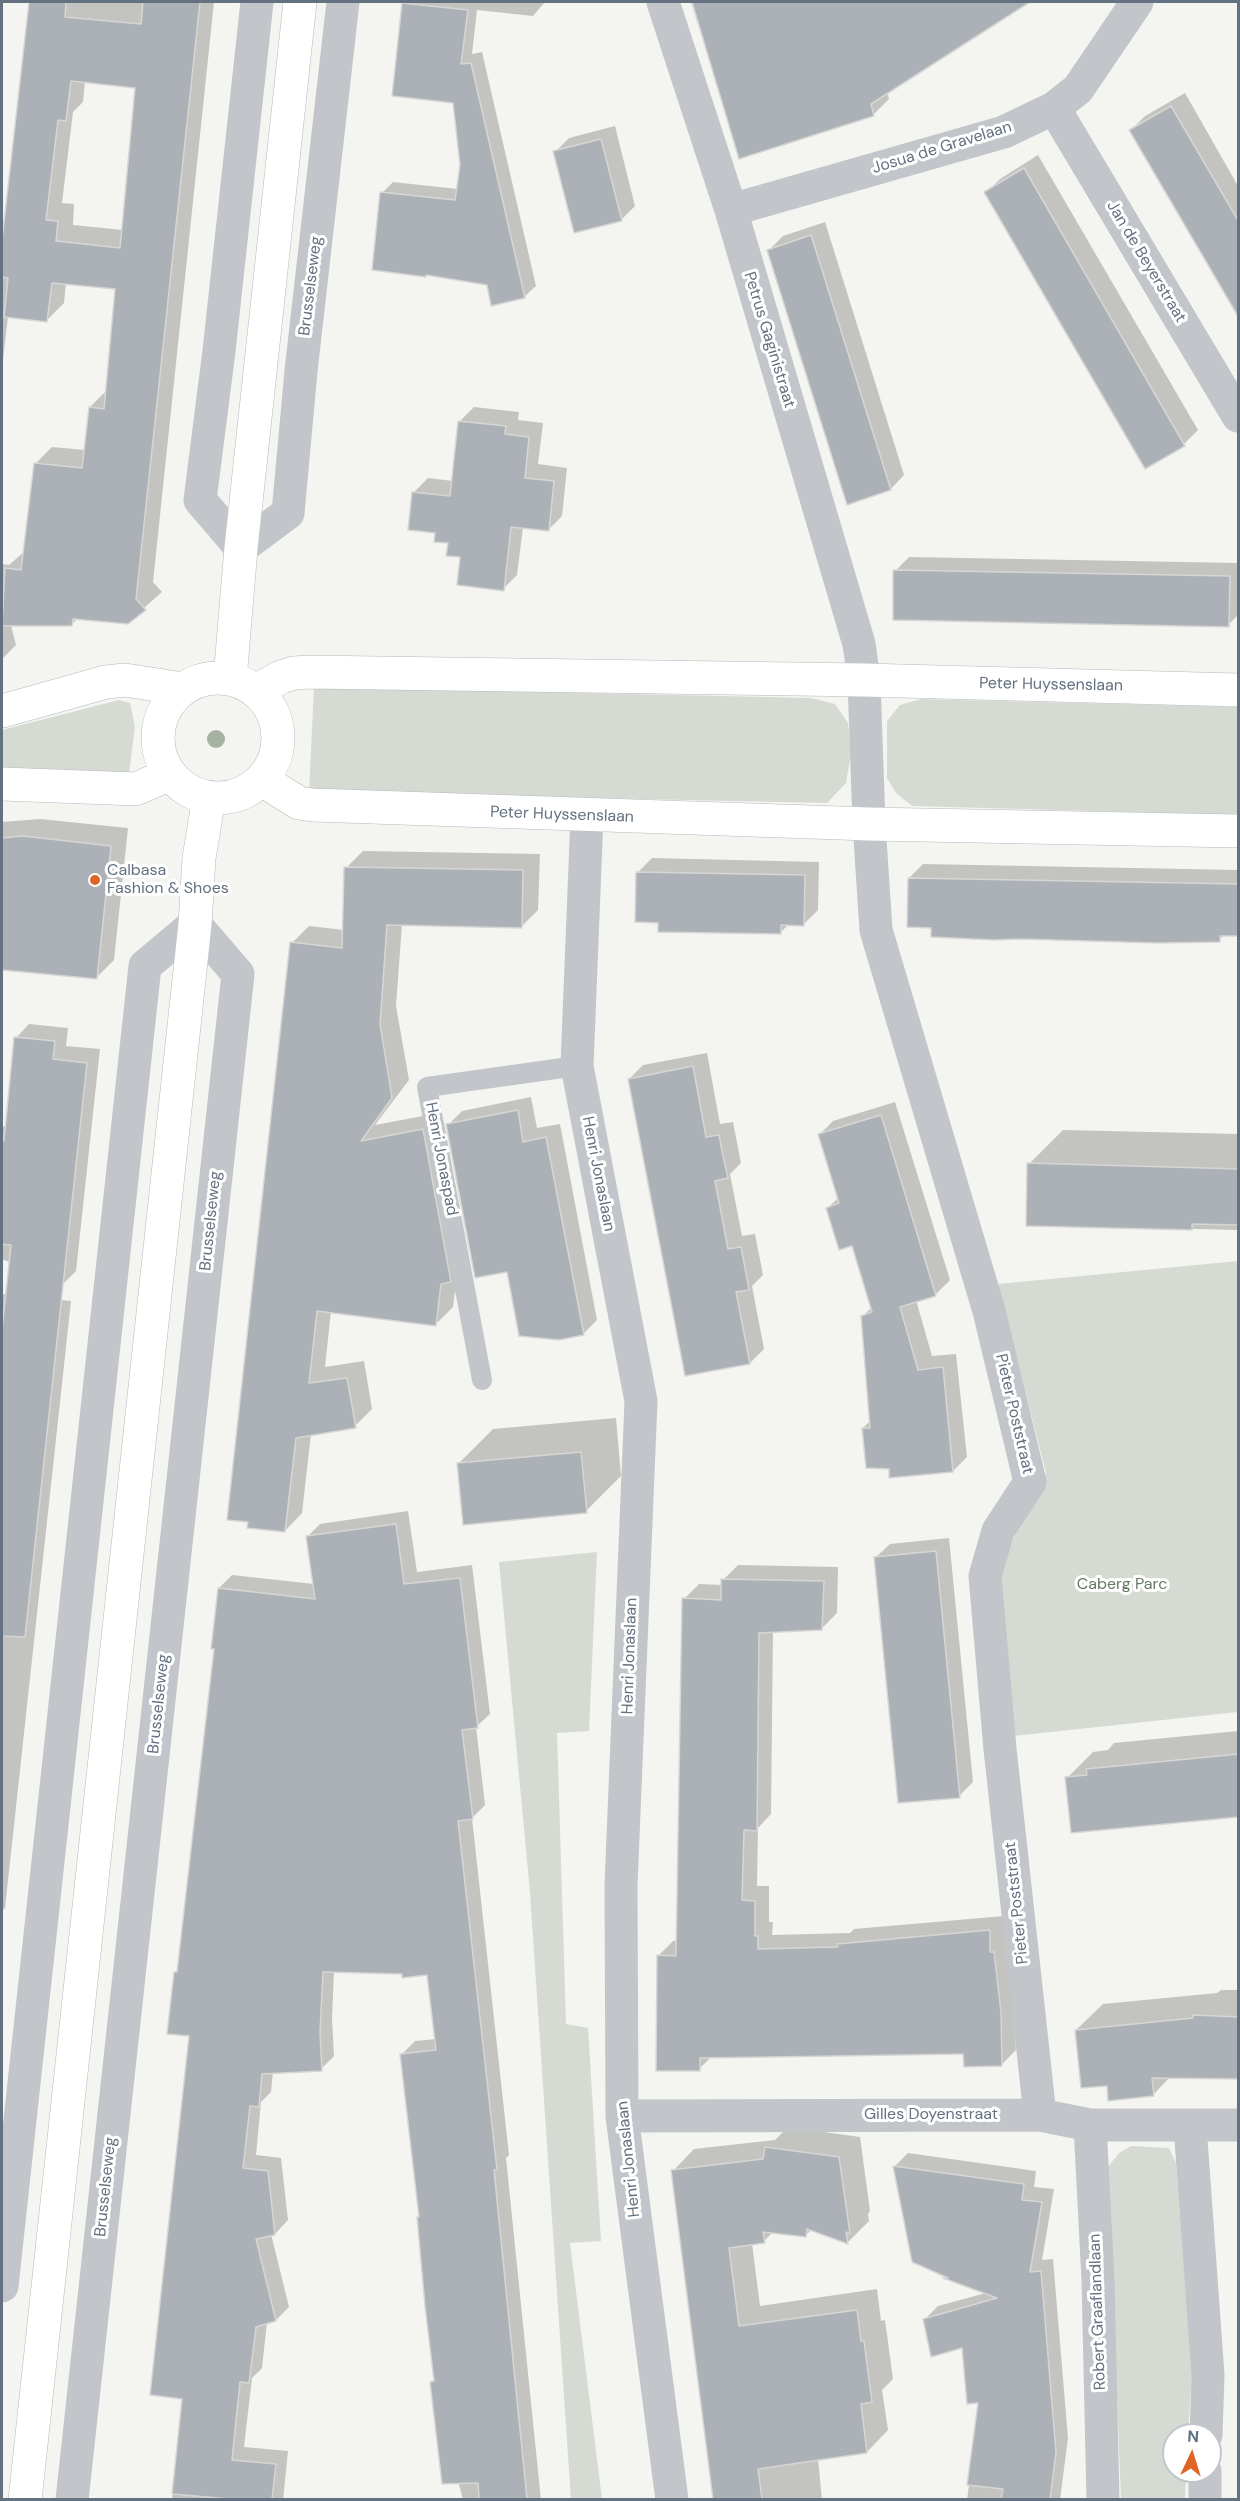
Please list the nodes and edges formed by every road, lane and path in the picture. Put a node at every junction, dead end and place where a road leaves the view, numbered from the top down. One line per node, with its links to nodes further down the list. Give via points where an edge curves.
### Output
1 (257, 2): 9 (street, via 200,500)
2 (300, 2): 9 (street)
3 (343, 2): 9 (street, Brusselseweg, via 288,513)
4 (663, 2): 7 (street, Petrus Gaginistraat)
5 (1137, 2): 6 (street, Josua de Gravelaan, via 1078,89)
6 (1054, 108): 7 (street, Josua de Gravelaan, via 1004,132); 8 (street, Jan de Beyerstraat)
7 (730, 210): 10 (street, Petrus Gaginistraat, via 859,644)
8 (1239, 416)
9 (241, 548): 11 (street)
10 (864, 680): 11 (street, Peter Huyssenslaan, via 309,672); 13 (street, Peter Huyssenslaan); 20 (street)
11 (243, 685): 12 (street, via 205,679); 16 (street, via 268,703 279,734 278,751)
12 (183, 689): 14 (street, via 115,681); 15 (street, via 161,719 158,738 161,757)
13 (1239, 690)
14 (2, 711)
15 (170, 774): 17 (street, via 136,789); 18 (street, via 196,794)
16 (262, 780): 18 (street, via 238,796); 19 (street, Peter Huyssenslaan, via 299,803 313,805)
17 (2, 784)
18 (209, 798): 22 (street)
19 (587, 816): 20 (street, Peter Huyssenslaan); 23 (street, Henri Jonaslaan)
20 (869, 824): 21 (street, Peter Huyssenslaan); 25 (street, Pieter Poststraat, via 876,930 989,1311 1030,1482 998,1531 986,1576 1000,1749)
21 (1239, 831)
22 (195, 924): 30 (street, via 145,966); 33 (street); 34 (street, Brusselseweg, via 238,974)
23 (577, 1066): 24 (lane, Henri Jonaspad, via 428,1087); 26 (street, Henri Jonaslaan, via 641,1401 621,1885)
24 (482, 1380)
25 (1040, 2115): 26 (street, Gilles Doyenstraat); 27 (street, Gilles Doyenstraat)
26 (622, 2116): 35 (street, Henri Jonaslaan)
27 (1090, 2125): 29 (street, Gilles Doyenstraat); 36 (street, Robert Graaflandlaan)
28 (1239, 2125): 29 (street, Gilles Doyenstraat)
29 (1190, 2126): 31 (street, via 1208,2374)
30 (2, 2286)
31 (1206, 2423)
32 (1205, 2483): 37 (street)
33 (25, 2499)
34 (72, 2499)
35 (672, 2499)
36 (1103, 2499)
37 (1205, 2499)

